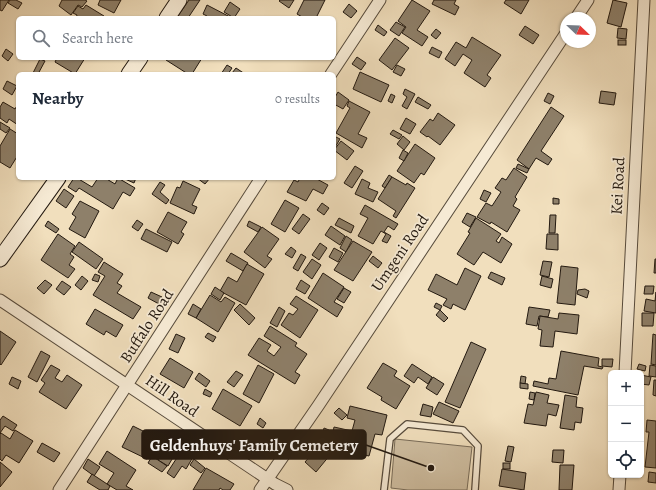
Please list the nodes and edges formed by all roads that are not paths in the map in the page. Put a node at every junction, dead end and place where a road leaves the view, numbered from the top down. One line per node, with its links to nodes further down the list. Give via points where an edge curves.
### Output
1 (179, 0): 6 (street)
2 (380, 0): 10 (street)
3 (588, 0): 5 (street)
4 (644, 0): 15 (street, Kei Road)
5 (580, 12)
6 (168, 16)
7 (560, 42): 18 (street, Umgeni Road)
8 (139, 60): 9 (street)
9 (130, 72)
10 (332, 72)
11 (57, 180): 13 (street)
12 (260, 180): 16 (street, Buffalo Road)
13 (0, 259)
14 (0, 300): 16 (street, Hill Road)
15 (625, 370)
16 (128, 384): 18 (street, Hill Road); 19 (street, Buffalo Road)
17 (620, 478): 24 (street)
18 (267, 479): 20 (street, Umgeni Road); 21 (street, Hill Road)
19 (59, 490)
20 (260, 490)
21 (287, 490)
22 (384, 490): 23 (lane, via 390,439 408,424 463,430 478,446)
23 (475, 490)
24 (619, 490)

